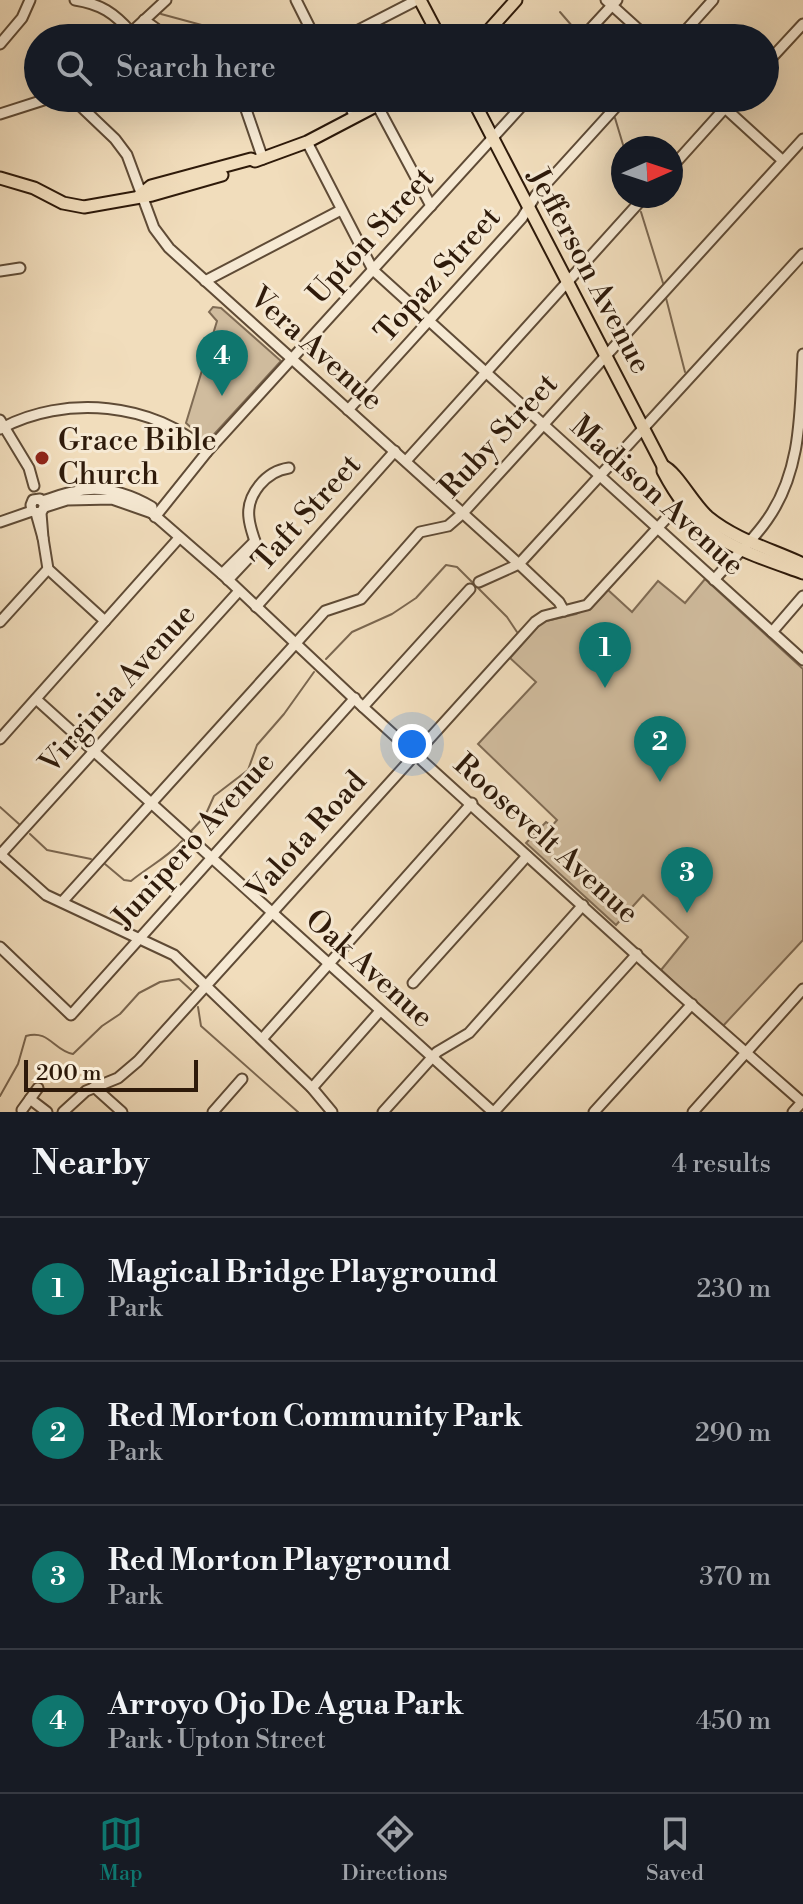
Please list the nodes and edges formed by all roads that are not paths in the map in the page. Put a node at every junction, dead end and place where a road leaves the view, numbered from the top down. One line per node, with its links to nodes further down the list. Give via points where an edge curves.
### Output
1 (30, 0): 21 (street)
2 (75, 0): 10 (street, via 111,11)
3 (166, 0): 9 (street)
4 (296, 0): 13 (street)
5 (418, 0): 14 (street); 15 (main road)
6 (516, 0): 16 (main road)
7 (713, 0): 19 (street)
8 (612, 2): 17 (street); 18 (street)
9 (144, 20): 11 (street); 12 (street)
10 (120, 24)
11 (140, 24)
12 (150, 24)
13 (308, 24)
14 (371, 24)
15 (432, 24)
16 (495, 24)
17 (594, 24)
18 (634, 24)
19 (692, 24)
20 (803, 24): 22 (street)
21 (0, 44)
22 (779, 50)
23 (24, 106): 34 (street)
24 (87, 112): 44 (street, Vera Avenue, via 127,155)
25 (246, 112): 41 (street)
26 (353, 112): 35 (street)
27 (364, 112): 35 (main road)
28 (381, 112): 45 (street)
29 (479, 112): 36 (main road, Jefferson Avenue)
30 (516, 112): 36 (street, Upton Street)
31 (611, 112): 46 (street, Topaz Street)
32 (721, 112): 40 (street)
33 (729, 112): 42 (street)
34 (0, 114)
35 (355, 117): 38 (main road)
36 (493, 138): 45 (street, Upton Street); 46 (main road, Jefferson Avenue)
37 (803, 139): 39 (street, Ruby Street)
38 (307, 142): 41 (main road); 48 (street, Madison Avenue)
39 (798, 151): 42 (street, Ruby Street)
40 (683, 155)
41 (259, 160): 44 (main road, via 151,186)
42 (782, 160): 57 (street, Ruby Street)
43 (0, 178): 44 (main road, via 71,205 93,206)
44 (140, 195): 53 (street, Vera Avenue, via 169,248)
45 (431, 206): 51 (street, Upton Street)
46 (529, 207): 54 (main road, Jefferson Avenue); 55 (street, Topaz Street)
47 (634, 208): 54 (street)
48 (341, 210): 51 (street, Madison Avenue); 53 (street)
49 (803, 254): 64 (street)
50 (20, 268): 52 (street)
51 (373, 270): 55 (street, Madison Avenue); 58 (street, Upton Street)
52 (0, 271)
53 (205, 281): 58 (street, Vera Avenue)
54 (568, 282): 57 (main road, Jefferson Avenue); 59 (street)
55 (428, 322): 59 (street, Madison Avenue); 60 (street, Topaz Street)
56 (803, 354): 61 (street)
57 (606, 355): 63 (street, Ruby Street); 64 (main road, Jefferson Avenue)
58 (292, 359): 60 (street, Vera Avenue); 66 (street, Upton Street)
59 (486, 373): 63 (street, Madison Avenue); 67 (street)
60 (348, 410): 65 (street, Vera Avenue)
61 (801, 420): 77 (street, via 781,498)
62 (1, 425): 66 (street, via 45,413 112,408 184,431); 71 (street, via 29,468)
63 (542, 425): 69 (street, Madison Avenue); 72 (street, Ruby Street)
64 (644, 427): 69 (street); 70 (main road, Jefferson Avenue, via 663,471)
65 (395, 451): 67 (street, Vera Avenue); 86 (street, Taft Street)
66 (207, 452): 73 (street, Upton Street)
67 (406, 461): 72 (street, Vera Avenue)
68 (289, 468): 82 (street, via 272,473 254,494 248,517 257,549)
69 (600, 476): 75 (street, Madison Avenue); 78 (street)
70 (684, 500): 75 (street, Valota Road); 77 (main road, Jefferson Avenue, via 716,537)
71 (38, 506): 73 (street, Roosevelt Avenue, via 112,499); 74 (street, Roosevelt Avenue); 80 (street)
72 (463, 513): 78 (street, Vera Avenue); 91 (street, Ruby Street, via 448,526 420,532 361,599 325,611)
73 (154, 515): 76 (street, Roosevelt Avenue)
74 (0, 520)
75 (657, 528): 83 (street, Madison Avenue); 87 (street, Valota Road, via 587,605)
76 (179, 538): 82 (street, Roosevelt Avenue); 88 (street)
77 (745, 546): 79 (main road, Jefferson Avenue); 81 (main road, Jefferson Avenue); 83 (street)
78 (519, 564): 87 (street, Vera Avenue); 95 (street, via 474,585)
79 (803, 564)
80 (48, 569): 88 (street); 89 (street)
81 (803, 573)
82 (225, 577): 84 (street, Roosevelt Avenue)
83 (714, 580): 90 (street, Madison Avenue)
84 (239, 591): 86 (street, Roosevelt Avenue); 97 (street, Virginia Avenue)
85 (803, 596): 90 (street)
86 (256, 607): 91 (street, Roosevelt Avenue)
87 (564, 611): 98 (street, Valota Road, via 535,622)
88 (105, 621): 94 (street)
89 (0, 622)
90 (772, 632): 92 (street, Madison Avenue)
91 (296, 643): 93 (street, Roosevelt Avenue); 99 (street, Ruby Street)
92 (803, 660)
93 (355, 698): 95 (street, Roosevelt Avenue); 103 (street, Junipero Avenue)
94 (36, 699): 96 (street); 97 (street, Oak Avenue)
95 (363, 707): 98 (street, Roosevelt Avenue)
96 (0, 739)
97 (94, 750): 99 (street, Oak Avenue); 101 (street, Virginia Avenue)
98 (415, 753): 100 (street, Roosevelt Avenue); 106 (street, Valota Road)
99 (151, 803): 103 (street, Oak Avenue); 104 (street, Ruby Street)
100 (472, 803): 102 (street, Roosevelt Avenue); 110 (street)
101 (0, 854): 104 (street, via 46,895)
102 (527, 856): 105 (street, Roosevelt Avenue); 111 (street)
103 (211, 857): 106 (street, Oak Avenue); 107 (street, Junipero Avenue)
104 (62, 902): 107 (street)
105 (583, 905): 109 (street, Roosevelt Avenue); 118 (street, via 469,1033)
106 (271, 911): 110 (street, Oak Avenue); 112 (street, Valota Road)
107 (139, 937): 108 (street, Junipero Avenue, via 71,1015); 112 (street, via 174,955)
108 (0, 947)
109 (637, 954): 114 (street, Roosevelt Avenue); 132 (street)
110 (328, 963): 115 (street, Oak Avenue); 116 (street)
111 (413, 983)
112 (206, 985): 116 (street); 120 (street, Valota Road, via 138,1061 118,1078)
113 (803, 989): 117 (street)
114 (692, 1004): 117 (street, Roosevelt Avenue); 133 (street)
115 (380, 1011): 118 (street, Oak Avenue); 122 (street)
116 (262, 1039): 122 (street)
117 (747, 1052): 124 (street, Roosevelt Avenue); 134 (street)
118 (432, 1058): 131 (street); 132 (street, Oak Avenue)
119 (242, 1079): 130 (street)
120 (94, 1087): 128 (street, Valota Road); 129 (street)
121 (38, 1088): 123 (street)
122 (312, 1088): 126 (street)
123 (30, 1099): 125 (street); 127 (street)
124 (803, 1102): 135 (street)
125 (22, 1110)
126 (325, 1110)
127 (47, 1112)
128 (63, 1112)
129 (122, 1112)
130 (213, 1112)
131 (383, 1112)
132 (494, 1112)
133 (594, 1112)
134 (693, 1112)
135 (793, 1112)

